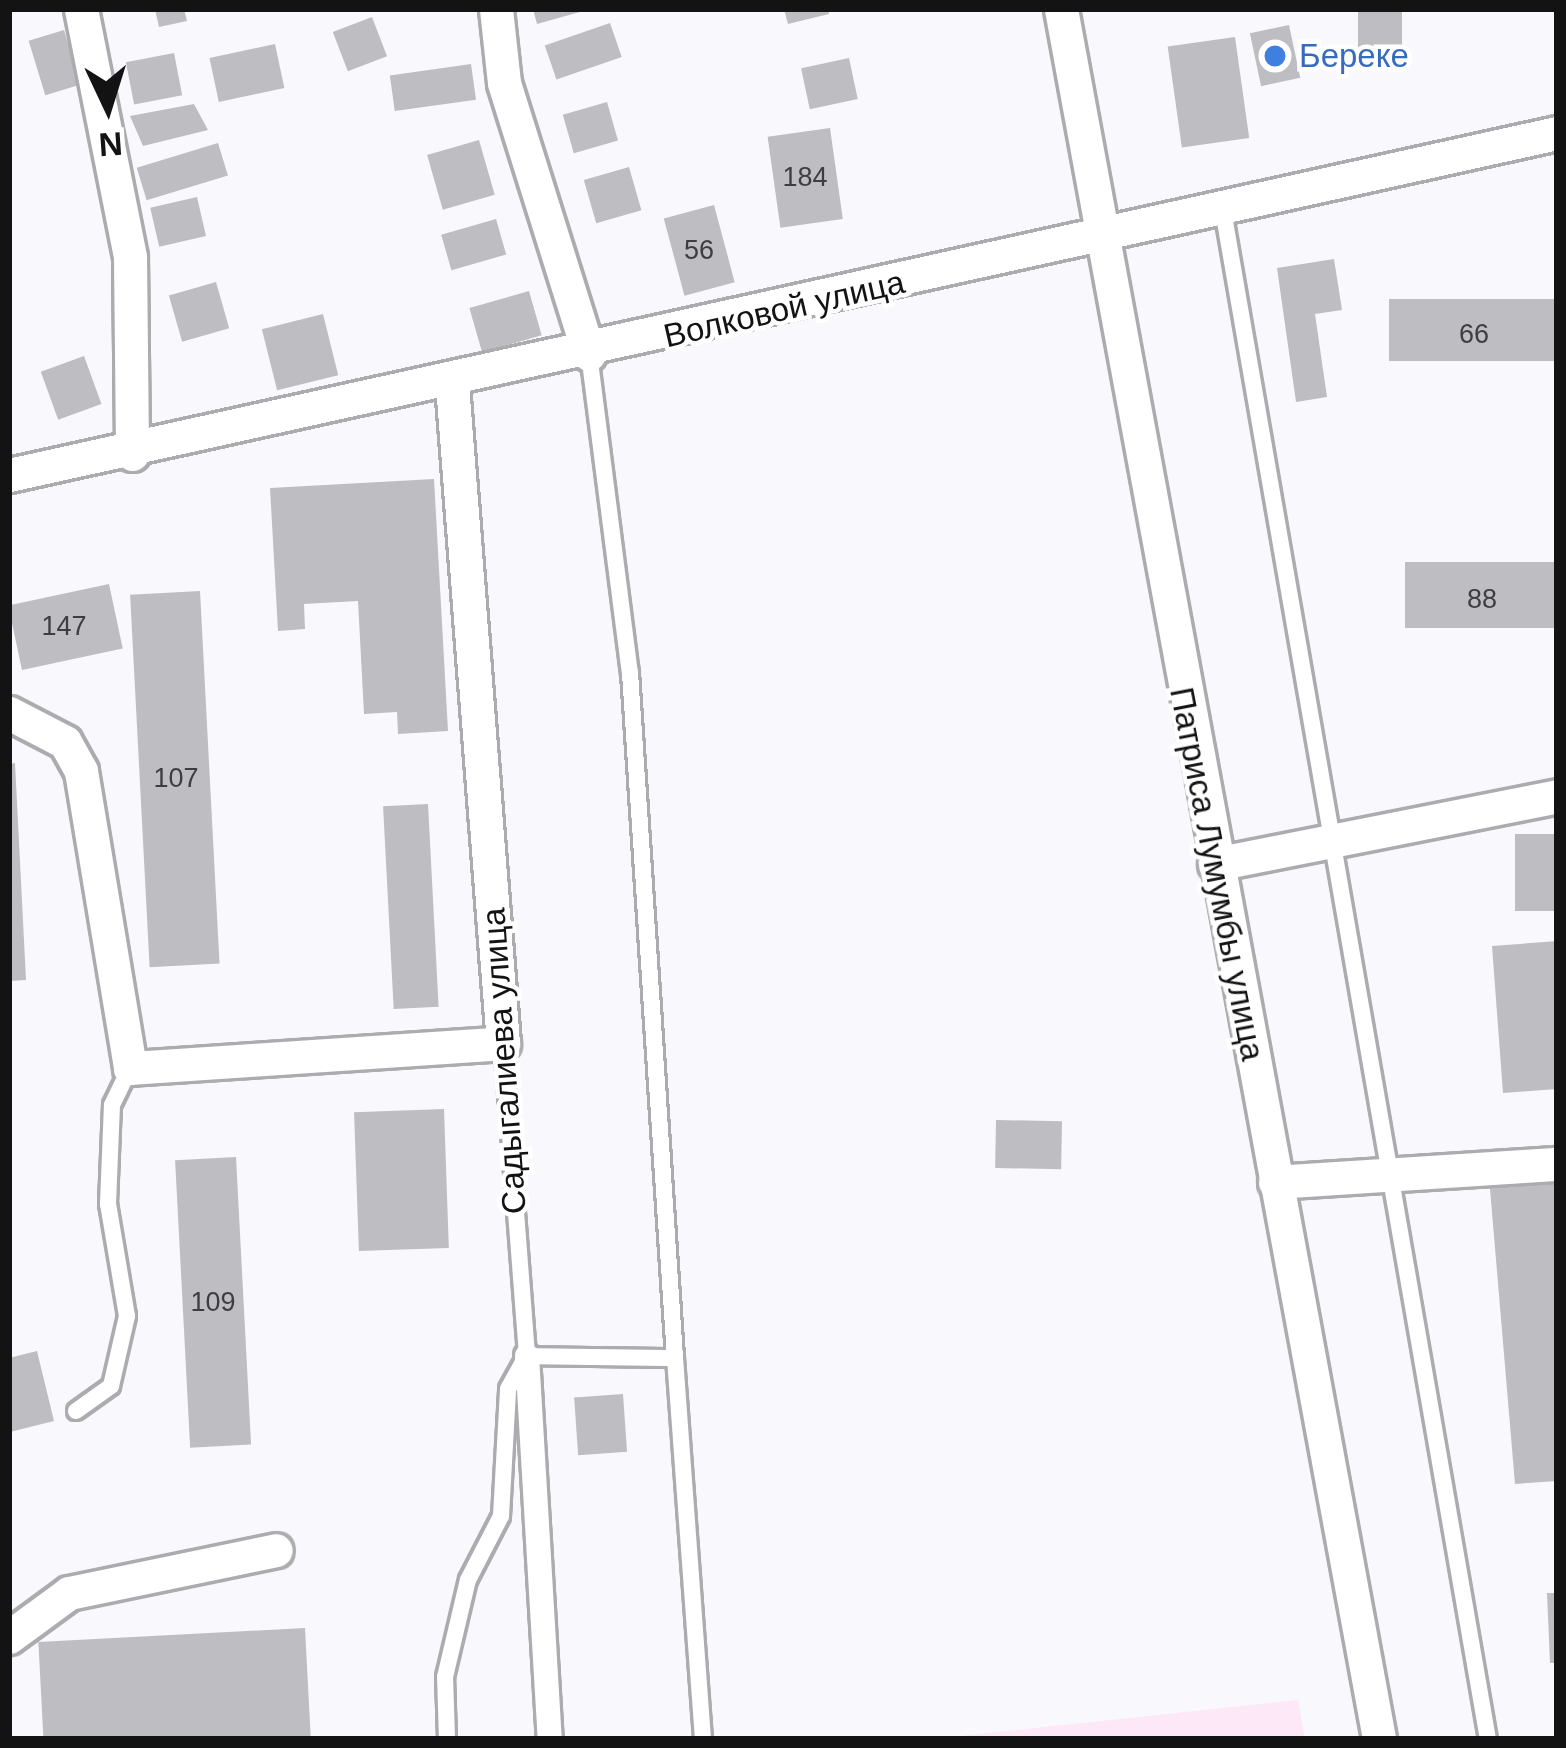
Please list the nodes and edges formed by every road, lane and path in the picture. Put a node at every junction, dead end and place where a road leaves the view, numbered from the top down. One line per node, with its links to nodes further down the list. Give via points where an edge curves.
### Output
1 (81, 9): 9 (street, via 130,257)
2 (496, 9): 7 (street, via 504,83)
3 (1060, 9): 6 (street, Патриса Лумумбы улица)
4 (1557, 133): 5 (street, Волковой улица)
5 (1223, 210): 6 (street, Волковой улица); 13 (lane)
6 (1098, 238): 7 (street, Волковой улица); 14 (street, Патриса Лумумбы улица)
7 (590, 354): 8 (street, Волковой улица); 21 (lane, via 630,673)
8 (452, 384): 9 (street, Волковой улица); 15 (street, Садыгалиева улица)
9 (132, 454): 10 (street, Волковой улица)
10 (9, 475)
11 (9, 712): 16 (street, via 65,742 81,771)
12 (1557, 796): 13 (street)
13 (1331, 836): 14 (street); 18 (lane)
14 (1215, 864): 19 (street, Патриса Лумумбы улица)
15 (503, 1043): 16 (street); 20 (lane, Садыгалиева улица)
16 (130, 1068): 22 (lane, via 112,1105 108,1204 127,1316 112,1386)
17 (1557, 1164): 18 (street)
18 (1387, 1174): 19 (street); 29 (lane)
19 (1275, 1182): 28 (street, Патриса Лумумбы улица)
20 (527, 1356): 21 (lane); 25 (lane, via 508,1389 501,1516 468,1580 445,1676); 26 (street, Садыгалиева улица)
21 (675, 1358): 27 (lane)
22 (76, 1411)
23 (276, 1550): 24 (street, via 69,1593)
24 (9, 1637)
25 (447, 1739)
26 (550, 1739)
27 (703, 1739)
28 (1379, 1739)
29 (1488, 1739)

